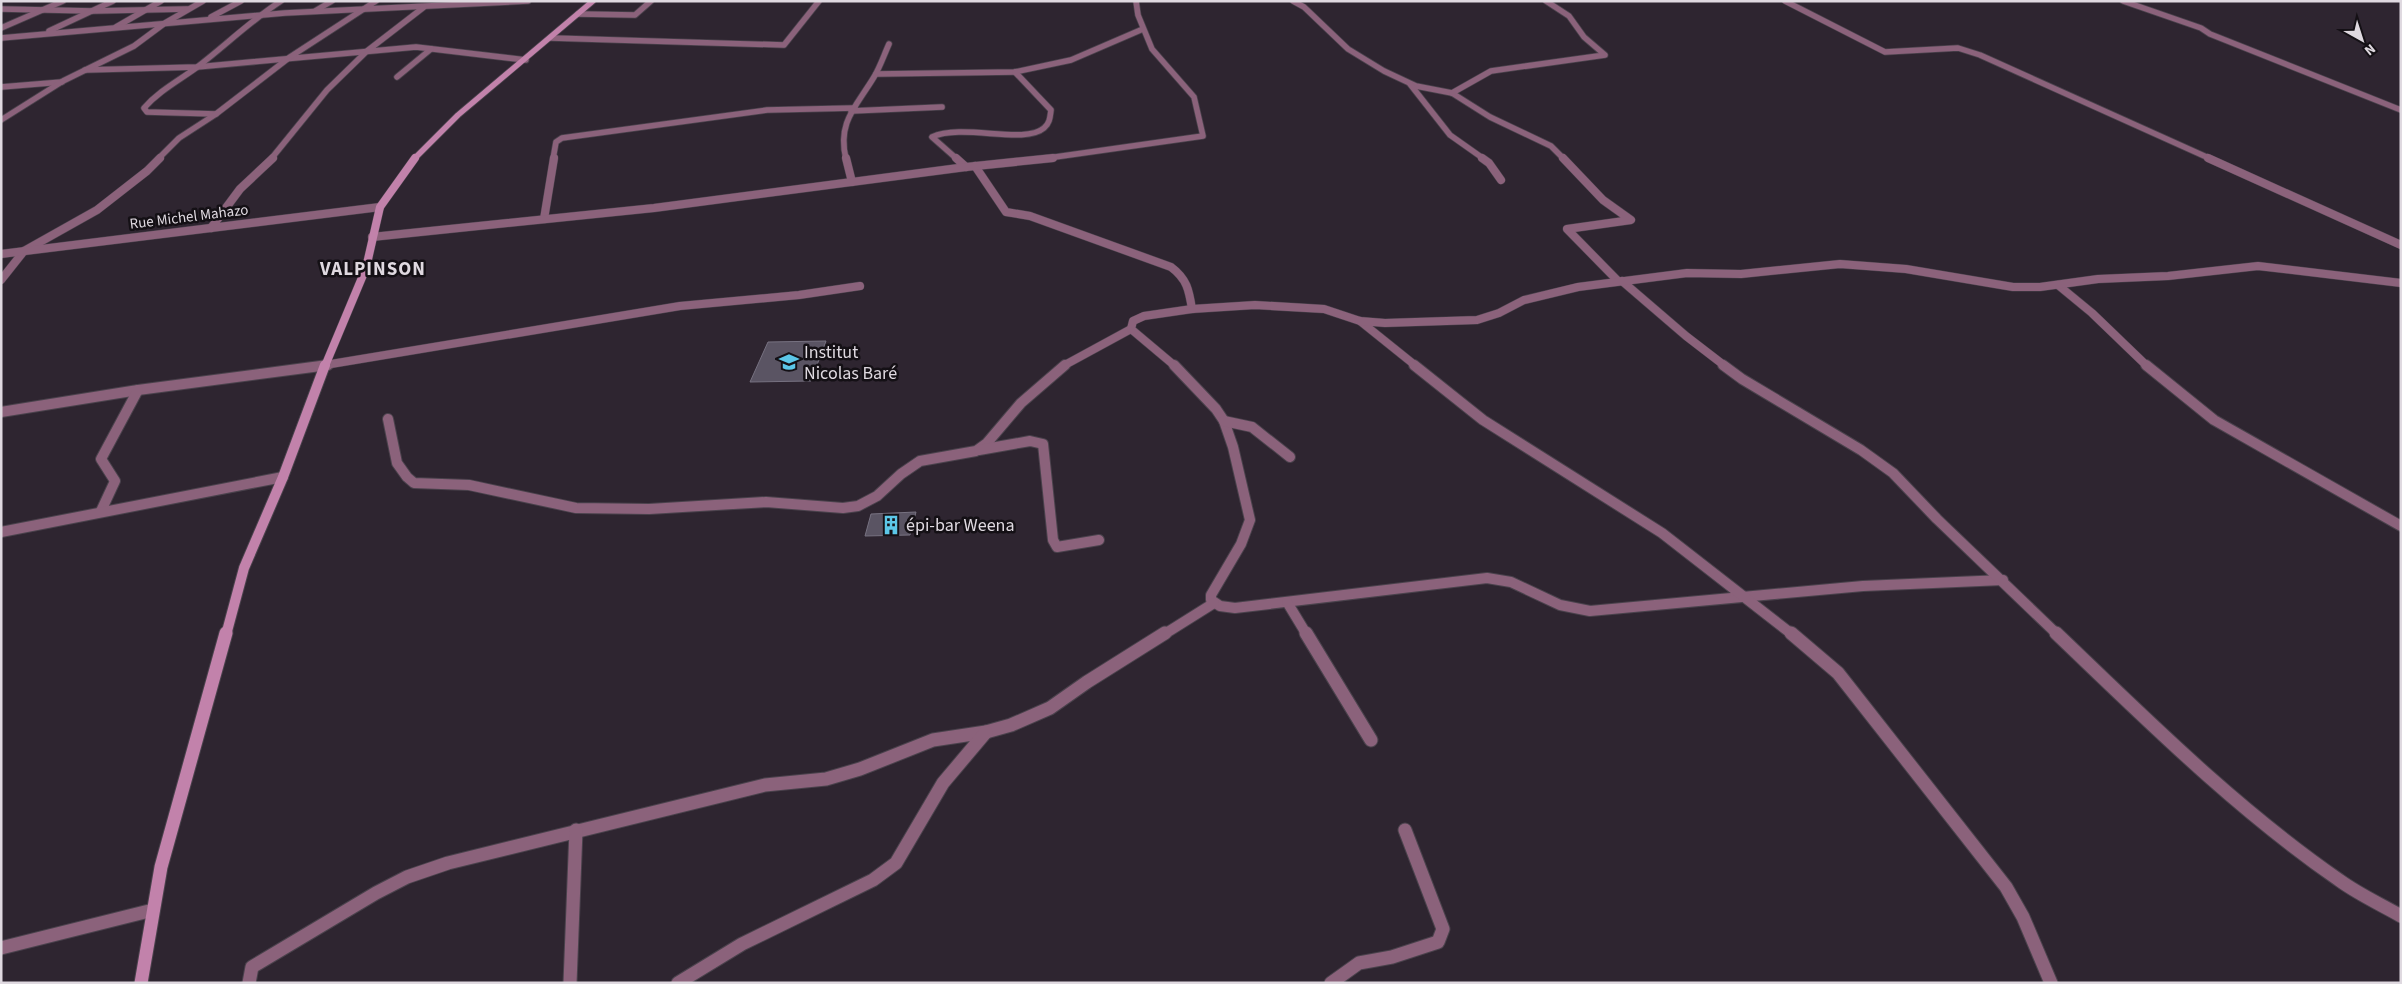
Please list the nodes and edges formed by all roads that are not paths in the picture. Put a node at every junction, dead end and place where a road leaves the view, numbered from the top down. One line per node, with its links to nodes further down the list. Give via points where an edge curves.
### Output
1 (11, 1): 20 (street)
2 (63, 1): 23 (street)
3 (114, 1): 25 (street)
4 (161, 1): 21 (street)
5 (203, 1): 22 (street)
6 (241, 1): 29 (street)
7 (282, 1): 28 (street)
8 (332, 1): 26 (street)
9 (376, 1): 24 (street)
10 (528, 1): 19 (street)
11 (593, 1): 27 (main road)
12 (651, 1): 27 (street, via 635,15)
13 (819, 1): 36 (street, via 784,45)
14 (1136, 1): 33 (street)
15 (1293, 1): 48 (street, via 1304,7 1348,49)
16 (1546, 1): 50 (street, via 1569,16 1584,36 1605,55 1491,71)
17 (1785, 1): 64 (street, via 1885,52 1958,48 1980,55)
18 (2123, 1): 53 (street, via 2201,28 2296,70)
19 (424, 5): 24 (street); 39 (street)
20 (1, 8): 23 (street)
21 (146, 9): 22 (street); 25 (street); 32 (street)
22 (188, 9): 30 (street)
23 (45, 10): 25 (street); 31 (street)
24 (360, 11): 26 (street); 40 (street)
25 (93, 12): 34 (street)
26 (313, 12): 28 (street)
27 (578, 14): 36 (main road)
28 (256, 16): 29 (street); 42 (street)
29 (206, 20): 30 (street)
30 (165, 24): 32 (street); 43 (street, via 134,46)
31 (1, 28)
32 (114, 28): 34 (street)
33 (1143, 29): 44 (street, via 1070,60); 56 (street, via 1152,49 1194,97 1204,136 1063,157)
34 (40, 35): 35 (street)
35 (1, 38)
36 (551, 38): 41 (main road)
37 (889, 44): 45 (street)
38 (431, 49): 39 (street); 41 (street); 46 (street)
39 (367, 51): 40 (street); 62 (street, via 314,103 280,151 240,188)
40 (290, 57): 42 (street); 54 (street)
41 (526, 60): 60 (main road, via 458,114 413,160)
42 (197, 67): 43 (street); 54 (street, via 151,99 144,108 147,112)
43 (86, 70): 47 (street)
44 (1015, 72): 45 (street); 57 (street, via 1051,110 1048,125 1033,133 973,131 932,137)
45 (876, 74): 52 (street)
46 (397, 77)
47 (63, 82): 49 (street); 55 (street)
48 (1409, 83): 50 (street); 58 (street, via 1450,135 1489,163)
49 (1, 87)
50 (1452, 93): 68 (street, via 1490,117 1551,146 1602,200 1631,220 1567,229)
51 (942, 107): 52 (street)
52 (853, 109): 59 (street, via 842,142); 61 (street, via 767,110 562,138 556,142)
53 (2401, 110)
54 (216, 114): 65 (street, via 178,138 147,171 97,210)
55 (1, 120)
56 (975, 166): 57 (street); 72 (street, via 1006,212 1030,216 1171,267 1188,284)
57 (966, 167): 59 (street)
58 (1501, 180)
59 (852, 182): 61 (street)
60 (380, 207): 62 (street, Rue Michel Mahazo); 63 (main road)
61 (544, 219): 63 (street)
62 (211, 228): 65 (street, Rue Michel Mahazo)
63 (372, 237): 75 (main road, via 366,268)
64 (2401, 245)
65 (24, 251): 66 (street, Rue Michel Mahazo); 67 (street)
66 (1, 254)
67 (1, 280)
68 (1620, 281): 70 (street, via 1687,273 1741,274 1840,264 1906,269 2013,287); 73 (street, via 1524,300 1495,316 1477,320); 87 (street, via 1742,380 1893,472 1937,519)
69 (2401, 283): 70 (street, via 2258,266 2168,276 2098,278)
70 (2058, 285): 84 (street, via 2134,355 2214,420)
71 (860, 286): 75 (street, via 680,306)
72 (1192, 309): 73 (street, via 1255,305 1324,309); 74 (street, via 1144,316 1133,321)
73 (1360, 320): 88 (street, via 1483,420 1662,533)
74 (1131, 329): 79 (street, via 1183,372); 80 (street, via 1054,372)
75 (325, 365): 76 (street); 82 (main road)
76 (138, 390): 77 (street); 83 (street, via 101,459 115,481)
77 (1, 412)
78 (388, 419): 80 (street, via 399,470 414,483 470,485 576,508 649,509 766,502 843,508 858,506 877,496 910,466)
79 (1224, 421): 81 (street, via 1252,427); 90 (street, via 1250,520 1211,595)
80 (976, 451): 86 (street, via 1030,441 1043,444 1053,540 1057,546)
81 (1290, 457)
82 (282, 478): 83 (street); 95 (main road, via 244,568 161,867)
83 (101, 511): 85 (street)
84 (2401, 526)
85 (2, 533)
86 (1099, 540)
87 (2003, 580): 88 (street, via 1863,586); 96 (street, via 2194,765 2258,820 2340,881)
88 (1744, 596): 89 (street, via 1590,611 1570,609 1502,578 1487,578); 103 (street, via 1838,673 2006,887 2023,917)
89 (1287, 602): 90 (street, via 1235,608); 92 (street)
90 (1214, 603): 91 (street, via 1050,708)
91 (986, 732): 93 (street, via 933,740 826,779 765,785); 101 (street, via 943,784 896,863 873,880 742,944)
92 (1370, 740)
93 (576, 830): 99 (street, via 448,863 407,877 252,966); 100 (street)
94 (1405, 830): 102 (street, via 1443,929 1438,942 1392,957 1359,963)
95 (153, 910): 97 (street); 98 (main road)
96 (2401, 916)
97 (1, 948)
98 (141, 983)
99 (249, 983)
100 (570, 983)
101 (678, 983)
102 (1331, 983)
103 (2051, 983)

